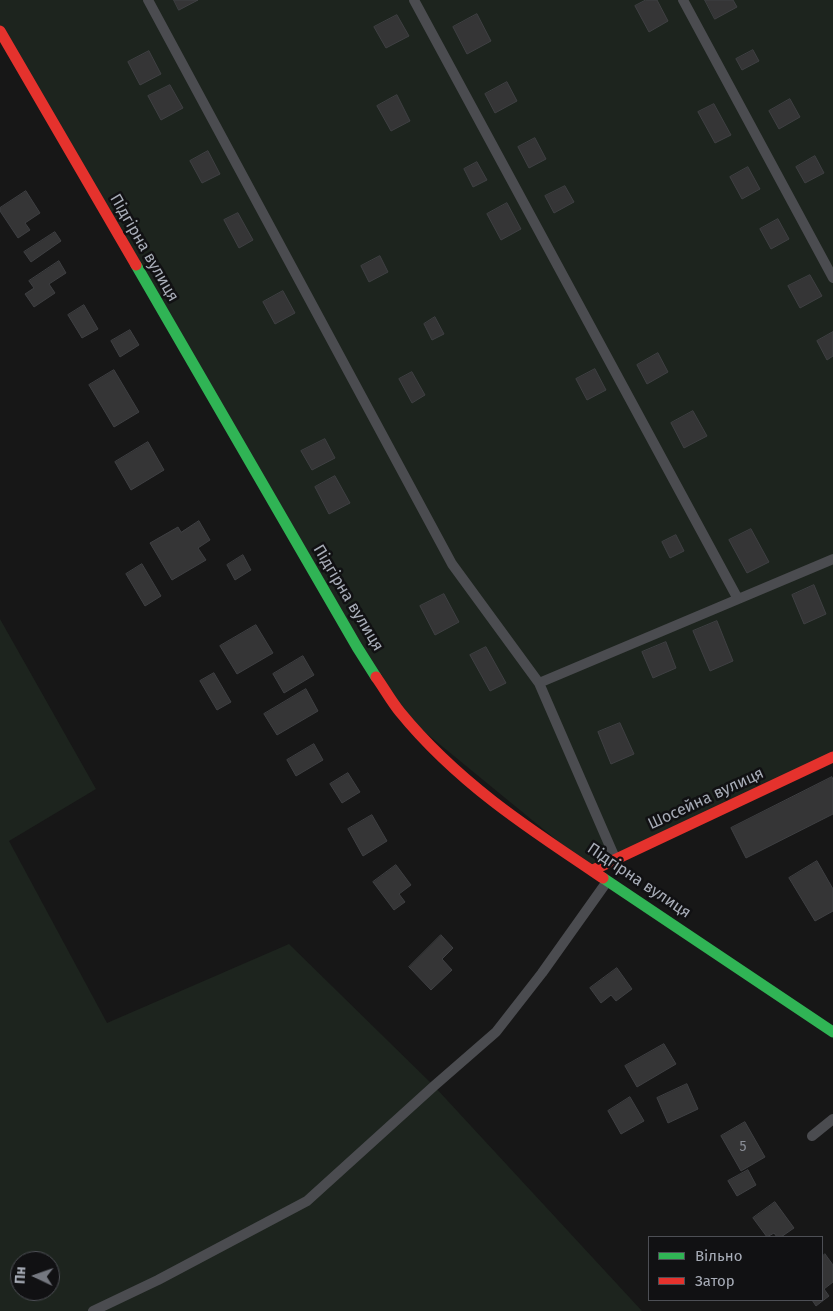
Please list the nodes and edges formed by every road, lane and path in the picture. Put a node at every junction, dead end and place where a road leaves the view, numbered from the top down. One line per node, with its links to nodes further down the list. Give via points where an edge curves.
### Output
1 (148, 0): 8 (lane, via 452,564)
2 (414, 0): 7 (lane)
3 (683, 0): 5 (lane)
4 (0, 31): 11 (street, Підгірна вулиця, via 357,647 399,711 450,766 516,820)
5 (833, 278)
6 (833, 559): 7 (lane)
7 (738, 599): 8 (lane)
8 (538, 683): 10 (lane)
9 (833, 757): 10 (street, Шосейна вулиця)
10 (616, 859): 11 (street, Шосейна вулиця)
11 (593, 870): 12 (street, Підгірна вулиця)
12 (608, 880): 13 (street, Підгірна вулиця); 16 (lane, via 496,1032 307,1201)
13 (833, 1032)
14 (833, 1119): 15 (lane)
15 (812, 1136)
16 (93, 1311)

